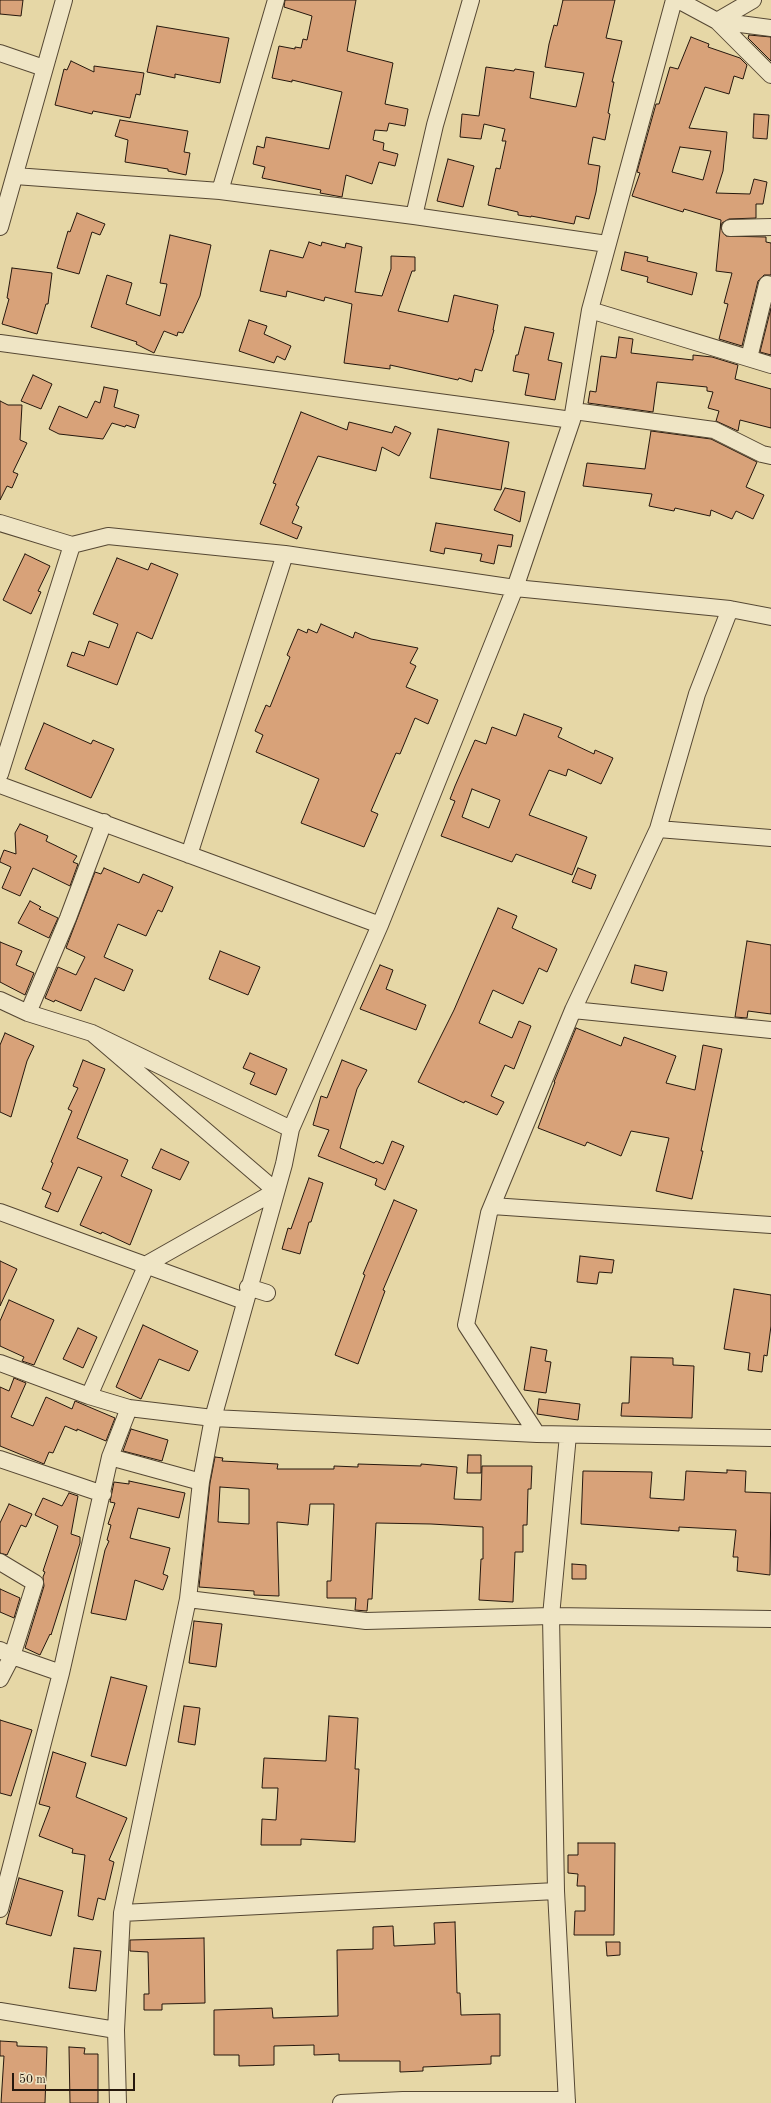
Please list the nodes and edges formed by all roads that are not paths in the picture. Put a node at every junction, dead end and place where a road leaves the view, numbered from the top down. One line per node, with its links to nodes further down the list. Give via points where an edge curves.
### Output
1 (64, 0): 10 (street)
2 (276, 0): 13 (street)
3 (471, 0): 14 (street, via 435,125)
4 (674, 0): 18 (street)
5 (678, 0): 7 (street)
6 (753, 0): 7 (street)
7 (717, 21): 8 (street); 11 (street)
8 (771, 28)
9 (0, 53): 10 (street)
10 (44, 68): 12 (street)
11 (771, 75)
12 (15, 176): 13 (street); 15 (street)
13 (220, 192): 14 (street)
14 (414, 216): 18 (street)
15 (0, 227)
16 (771, 227): 17 (street)
17 (730, 228)
18 (607, 244): 20 (street)
19 (771, 285): 22 (street, via 767,284)
20 (590, 310): 22 (street); 24 (street)
21 (0, 343): 24 (street)
22 (749, 358): 23 (street)
23 (771, 365)
24 (573, 415): 25 (street, via 714,430); 29 (street)
25 (771, 456)
26 (0, 523): 27 (street)
27 (72, 545): 28 (street, via 108,536); 32 (street)
28 (285, 554): 29 (street); 37 (street)
29 (515, 588): 30 (street); 38 (street)
30 (730, 609): 31 (street); 35 (street, via 697,694)
31 (771, 617)
32 (0, 774)
33 (0, 785): 34 (street)
34 (104, 822): 37 (street); 41 (street, via 68,918)
35 (658, 829): 36 (street); 40 (street)
36 (771, 838)
37 (189, 855): 38 (street)
38 (380, 925): 44 (street)
39 (0, 1000): 41 (street)
40 (573, 1010): 42 (street); 46 (street)
41 (28, 1013): 43 (street)
42 (771, 1030)
43 (92, 1033): 44 (street); 45 (street)
44 (291, 1129): 45 (street)
45 (276, 1191): 49 (street); 51 (street)
46 (492, 1206): 48 (street); 56 (street, via 466,1325)
47 (0, 1212): 49 (street)
48 (771, 1225)
49 (147, 1264): 51 (street); 53 (street)
50 (267, 1293): 51 (street)
51 (246, 1294): 55 (street)
52 (0, 1363): 53 (street)
53 (88, 1396): 54 (street)
54 (129, 1408): 55 (street); 59 (street)
55 (213, 1418): 56 (street); 61 (street)
56 (536, 1434): 57 (street)
57 (568, 1435): 58 (street); 65 (street)
58 (771, 1438)
59 (110, 1457): 61 (street); 62 (street)
60 (0, 1459): 62 (street)
61 (200, 1482): 64 (street)
62 (103, 1494): 68 (street)
63 (0, 1562): 67 (street, via 35,1583)
64 (188, 1599): 65 (street, via 366,1621); 72 (street)
65 (551, 1616): 66 (street); 70 (street)
66 (771, 1619)
67 (6, 1653): 68 (street); 69 (street)
68 (61, 1673): 71 (street)
69 (0, 1679)
70 (556, 1892): 72 (street); 75 (street)
71 (0, 1909)
72 (122, 1913): 74 (street)
73 (0, 2011): 74 (street)
74 (116, 2030): 76 (street)
75 (567, 2101): 77 (street, via 403,2100)
76 (118, 2103)
77 (341, 2103)

